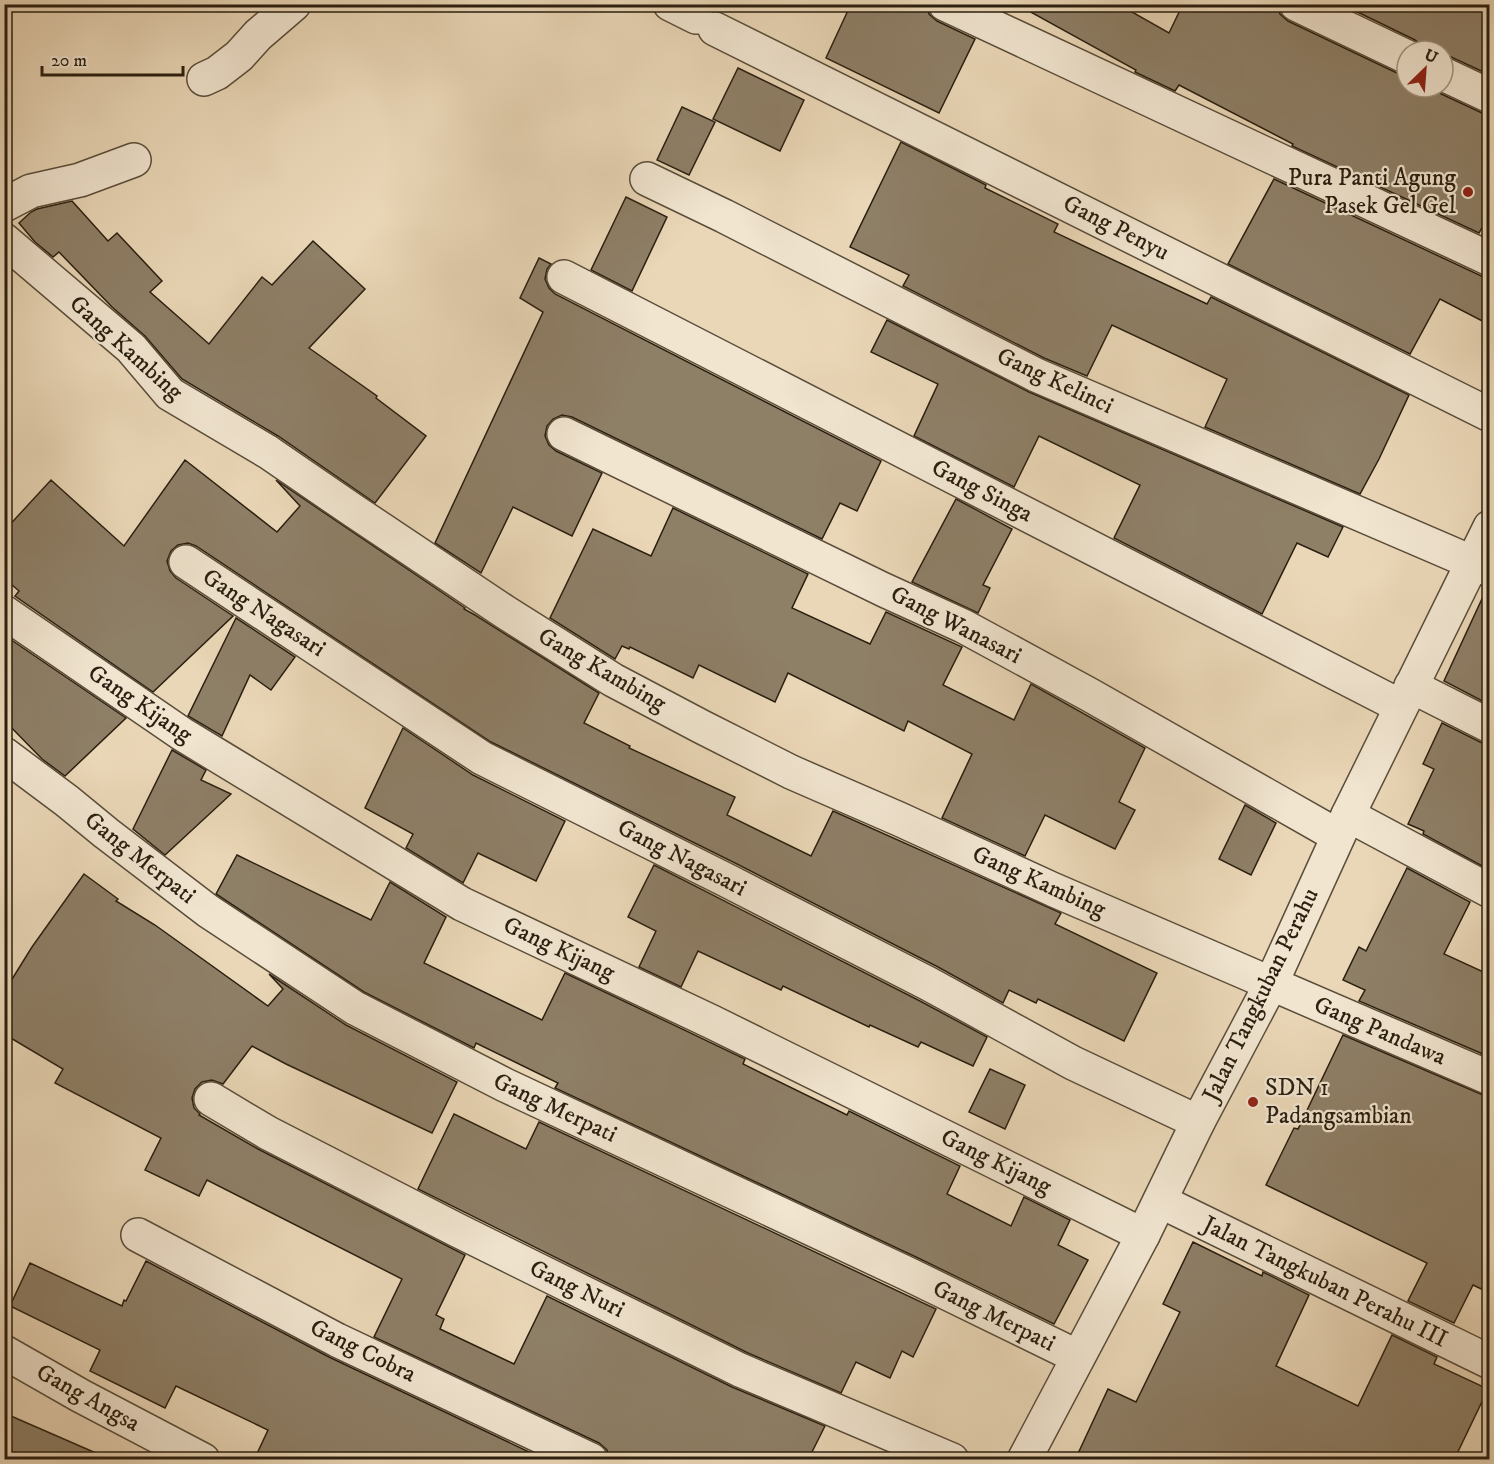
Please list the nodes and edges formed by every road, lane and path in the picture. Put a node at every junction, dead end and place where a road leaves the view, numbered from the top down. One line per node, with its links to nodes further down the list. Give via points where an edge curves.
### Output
1 (294, 4): 6 (street, via 239,56)
2 (945, 4): 13 (street)
3 (1296, 4): 5 (street)
4 (706, 23): 15 (street, Gang Penyu)
5 (1395, 51)
6 (204, 79)
7 (1455, 80): 8 (street)
8 (1490, 96)
9 (134, 160): 11 (street, via 80,180 31,191)
10 (647, 179): 19 (street, Gang Kelinci, via 1036,375)
11 (4, 205)
12 (4, 240): 26 (street, Gang Kambing, via 131,348 170,394 268,452 495,606 613,680 791,772)
13 (1490, 259)
14 (564, 277): 21 (street, Gang Singa)
15 (1490, 415)
16 (564, 434): 24 (street, Gang Wanasari, via 963,626)
17 (1490, 527): 19 (street, Jalan Tangkuban Perahu)
18 (186, 562): 29 (street, Gang Nagasari, via 482,758 919,979 1073,1063)
19 (1481, 566): 21 (street, Jalan Tangkuban Perahu)
20 (4, 612): 32 (street, Gang Kijang, via 182,734 462,904 712,1022)
21 (1406, 696): 22 (street, Gang Singa); 24 (street, Jalan Tangkuban Perahu)
22 (1490, 726)
23 (4, 754): 34 (street, Gang Merpati, via 208,911 355,1008 516,1090)
24 (1343, 826): 25 (street, Gang Wanasari); 26 (street, Jalan Tangkuban Perahu)
25 (1490, 891)
26 (1271, 984): 27 (street, Gang Pandawa); 29 (street, Jalan Tangkuban Perahu)
27 (1490, 1078)
28 (211, 1099): 38 (street, Gang Nuri, via 267,1133 740,1370)
29 (1198, 1122): 30 (street, Jalan Tangkuban Perahu)
30 (1160, 1202): 32 (street, Jalan Tangkuban Perahu); 35 (street, Jalan Tangkuban Perahu III)
31 (138, 1235): 37 (street, Gang Cobra, via 337,1340)
32 (1143, 1235): 34 (street, Jalan Tangkuban Perahu)
33 (4, 1352): 36 (street, Gang Angsa)
34 (1078, 1357): 39 (street, Jalan Tangkuban Perahu)
35 (1490, 1362)
36 (203, 1460)
37 (591, 1460)
38 (952, 1460)
39 (1024, 1460)

